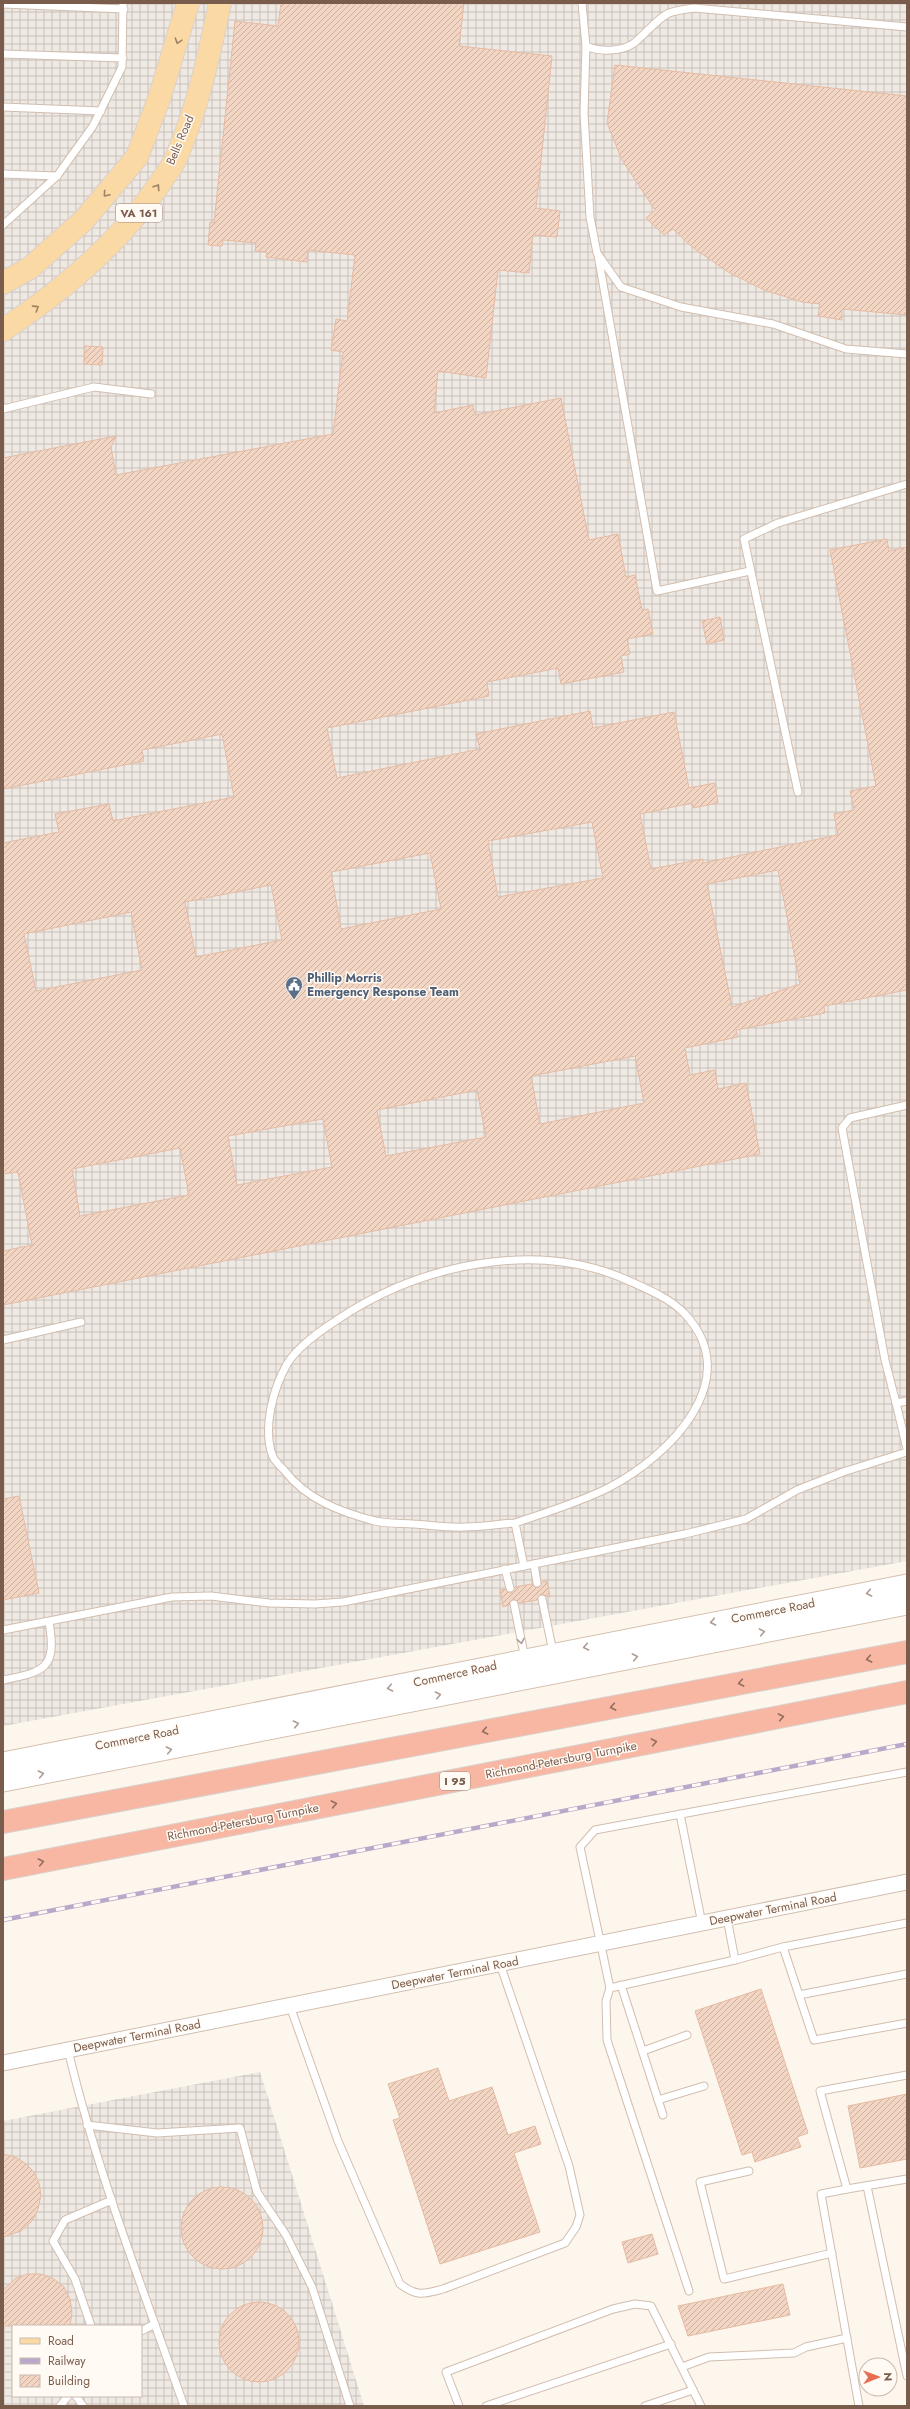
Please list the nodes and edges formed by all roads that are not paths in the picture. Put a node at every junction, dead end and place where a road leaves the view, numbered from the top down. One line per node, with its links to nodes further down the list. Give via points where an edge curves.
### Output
1 (188, 3): 16 (main road, VA 161, one-way to 16, via 160,96 137,157 84,220 30,268)
2 (220, 3): 17 (main road, Bells Road / VA 161, one-way to 2, via 47,301 96,259 144,207 176,159 205,76)
3 (582, 3): 7 (lane)
4 (3, 4): 5 (lane)
5 (124, 6): 9 (lane)
6 (907, 28): 7 (lane, via 694,8 670,13 658,20 632,44 611,50)
7 (586, 46): 15 (lane, via 584,113 590,217)
8 (3, 54): 9 (lane)
9 (123, 58): 11 (lane, via 122,67)
10 (3, 107): 11 (lane)
11 (101, 111): 13 (lane)
12 (3, 174): 13 (lane)
13 (56, 176): 14 (lane)
14 (3, 224)
15 (597, 253): 18 (lane, via 620,287 681,308 772,324 846,349); 22 (lane, via 657,591)
16 (3, 283)
17 (3, 330)
18 (907, 354)
19 (151, 394): 20 (lane, via 94,387)
20 (3, 409)
21 (907, 484): 22 (lane, via 778,523 744,539)
22 (750, 571): 23 (lane)
23 (798, 792)
24 (907, 1105): 28 (lane, via 850,1118 842,1128 885,1360)
25 (81, 1322): 26 (lane)
26 (3, 1340)
27 (907, 1401): 28 (lane)
28 (896, 1403): 29 (lane)
29 (907, 1449)
30 (907, 1452): 32 (lane, via 797,1490 746,1519 685,1534)
31 (516, 1523): 31 (lane, via 610,1487 648,1463 667,1447 687,1424 700,1401 707,1370 704,1344 685,1314 658,1294 613,1274 574,1263 521,1260 465,1266 408,1283 354,1308 316,1334 288,1362 274,1393 269,1424 273,1457 294,1484 328,1506 378,1522 465,1527); 33 (lane)
32 (534, 1564): 33 (lane); 35 (lane)
33 (524, 1566): 34 (lane)
34 (505, 1569): 37 (lane); 41 (lane, via 343,1602 269,1603 211,1596 172,1597)
35 (537, 1583)
36 (907, 1585): 44 (main road, Commerce Road, one-way to 44)
37 (510, 1588)
38 (542, 1599): 44 (lane)
39 (514, 1604): 45 (lane, one-way to 45)
40 (907, 1604): 44 (main road, Commerce Road, one-way to 40)
41 (49, 1622): 42 (lane); 46 (lane, via 53,1642 52,1654 43,1668 30,1674)
42 (3, 1630)
43 (907, 1652): 52 (highway, one-way to 52)
44 (555, 1662): 45 (main road, Commerce Road)
45 (526, 1668): 48 (main road, Commerce Road, one-way to 48, via 305,1705); 50 (main road, Commerce Road, one-way to 45)
46 (3, 1680)
47 (907, 1692): 53 (highway, Richmond-Petersburg Turnpike / I 95, one-way to 47)
48 (3, 1764)
49 (907, 1772): 51 (lane)
50 (3, 1781)
51 (680, 1814): 57 (lane); 58 (lane, via 595,1830 580,1847)
52 (3, 1822)
53 (3, 1869)
54 (907, 1882): 55 (street, Deepwater Terminal Road)
55 (727, 1918): 57 (street, Deepwater Terminal Road); 60 (lane)
56 (907, 1923): 59 (lane)
57 (702, 1924): 58 (street, Deepwater Terminal Road)
58 (600, 1944): 61 (street, Deepwater Terminal Road); 64 (lane)
59 (783, 1947): 60 (lane); 65 (lane)
60 (735, 1960): 63 (lane)
61 (500, 1964): 66 (street, Deepwater Terminal Road); 66 (lane, via 569,2166 580,2215 576,2228 565,2243 427,2293 413,2294 400,2284 338,2141)
62 (907, 1974): 65 (lane)
63 (621, 1985): 64 (lane); 70 (lane)
64 (610, 1988): 83 (lane, via 606,2002 607,2040)
65 (799, 1995): 67 (lane, via 814,2040)
66 (290, 2006): 69 (street, Deepwater Terminal Road)
67 (907, 2023)
68 (687, 2035): 70 (lane)
69 (68, 2050): 71 (street, Deepwater Terminal Road); 76 (lane)
70 (643, 2052): 74 (lane)
71 (3, 2063)
72 (907, 2075): 80 (lane, via 820,2091)
73 (704, 2086): 74 (lane)
74 (658, 2100): 75 (lane)
75 (663, 2115)
76 (87, 2125): 81 (lane); 97 (lane, via 157,2132 240,2128 257,2192 286,2235 312,2287)
77 (749, 2171): 82 (lane, via 700,2182 724,2279)
78 (907, 2179): 79 (lane)
79 (867, 2186): 80 (lane); 90 (lane)
80 (847, 2189): 82 (lane, via 821,2194)
81 (112, 2200): 84 (lane); 85 (lane, via 65,2220 53,2241 74,2280)
82 (832, 2253): 87 (lane)
83 (689, 2291)
84 (155, 2324): 86 (lane); 96 (lane)
85 (91, 2325)
86 (142, 2330)
87 (847, 2338): 89 (lane, via 806,2347 794,2353 709,2357); 102 (lane)
88 (671, 2344): 89 (lane); 98 (lane, via 651,2306 635,2304 613,2309 446,2372); 99 (lane)
89 (682, 2367): 91 (lane)
90 (907, 2376)
91 (693, 2390): 100 (lane); 101 (lane)
92 (67, 2397): 94 (lane)
93 (77, 2397): 95 (lane)
94 (60, 2406)
95 (83, 2406)
96 (184, 2406)
97 (350, 2406)
98 (459, 2406)
99 (486, 2406)
100 (645, 2406)
101 (701, 2406)
102 (859, 2406)

